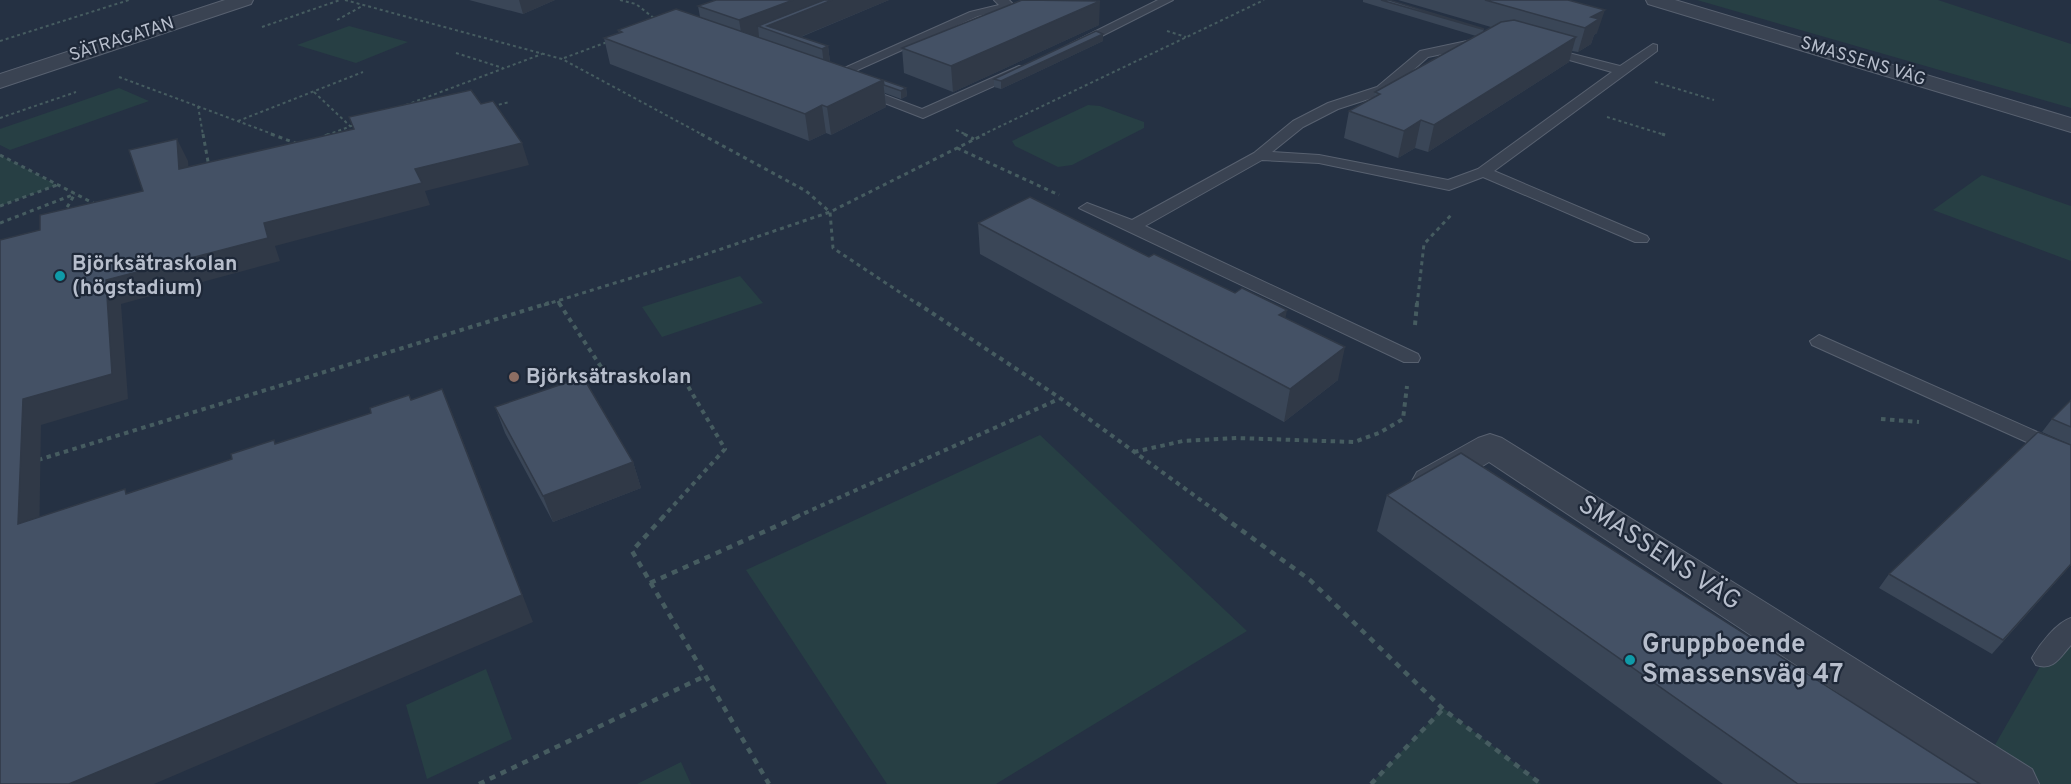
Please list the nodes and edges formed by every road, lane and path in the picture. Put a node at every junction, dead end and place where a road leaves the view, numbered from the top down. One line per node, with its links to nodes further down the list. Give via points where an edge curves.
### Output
1 (129, 0): 14 (path)
2 (244, 0): 26 (street, SÄTRAGATAN)
3 (345, 0): 9 (path)
4 (620, 0): 11 (path, via 636,4)
5 (1000, 0): 21 (lane, via 1006,3 823,77 923,114)
6 (1167, 0): 16 (lane)
7 (1264, 0): 40 (path)
8 (1655, 0): 36 (street, SMASSENS VÄG)
9 (364, 5): 10 (path); 19 (path)
10 (337, 20)
11 (658, 22)
12 (1486, 34): 43 (lane, via 1424,54 1382,90 1333,106 1298,124)
13 (616, 38): 20 (path)
14 (0, 41)
15 (1530, 45): 23 (lane)
16 (1069, 48)
17 (1653, 48): 23 (lane)
18 (456, 53): 22 (path)
19 (543, 53): 20 (path); 22 (path)
20 (562, 59): 52 (path, via 806,191)
21 (1027, 67)
22 (504, 68): 31 (path)
23 (1620, 71): 28 (path); 32 (lane)
24 (363, 72): 27 (path)
25 (119, 77): 30 (path)
26 (0, 81)
27 (314, 92): 34 (path); 37 (path)
28 (1713, 100)
29 (510, 102): 33 (path)
30 (198, 106): 34 (path); 44 (path)
31 (405, 106)
32 (1572, 106): 38 (path); 45 (lane)
33 (487, 107)
34 (238, 121): 41 (path, via 301,145)
35 (361, 122): 37 (path)
36 (2071, 125)
37 (350, 126): 39 (path)
38 (1665, 135)
39 (321, 138)
40 (957, 148): 50 (path); 52 (path)
41 (292, 149)
42 (0, 155): 46 (path)
43 (1259, 156): 47 (lane, via 1319,159); 55 (lane)
44 (209, 169)
45 (1483, 172): 47 (lane); 56 (lane)
46 (57, 185): 48 (path); 49 (path)
47 (1449, 185): 59 (path, via 1460,205 1424,244)
48 (75, 194): 51 (path); 53 (path); 54 (path)
49 (0, 206)
50 (1087, 208): 55 (lane)
51 (106, 210)
52 (830, 212): 57 (path); 60 (path, via 832,248)
53 (58, 222)
54 (0, 223)
55 (1133, 226): 59 (lane)
56 (1641, 239)
57 (558, 301): 63 (path); 65 (path, via 607,376 686,383 725,448 632,551)
58 (1819, 341): 62 (lane)
59 (1411, 358): 61 (path, via 1403,419 1379,433 1354,441 1183,441)
60 (1060, 398): 61 (path); 65 (path)
61 (1134, 452): 69 (path, via 1310,580)
62 (2071, 455)
63 (33, 461)
64 (1399, 499): 74 (street, SMASSENS VÄG, via 1490,446)
65 (650, 583): 68 (path)
66 (2071, 628): 67 (lane)
67 (2045, 658)
68 (705, 676): 70 (path); 71 (path)
69 (1443, 709): 72 (path); 73 (path)
70 (479, 784)
71 (769, 784)
72 (1371, 784)
73 (1541, 784)
74 (2015, 784)

